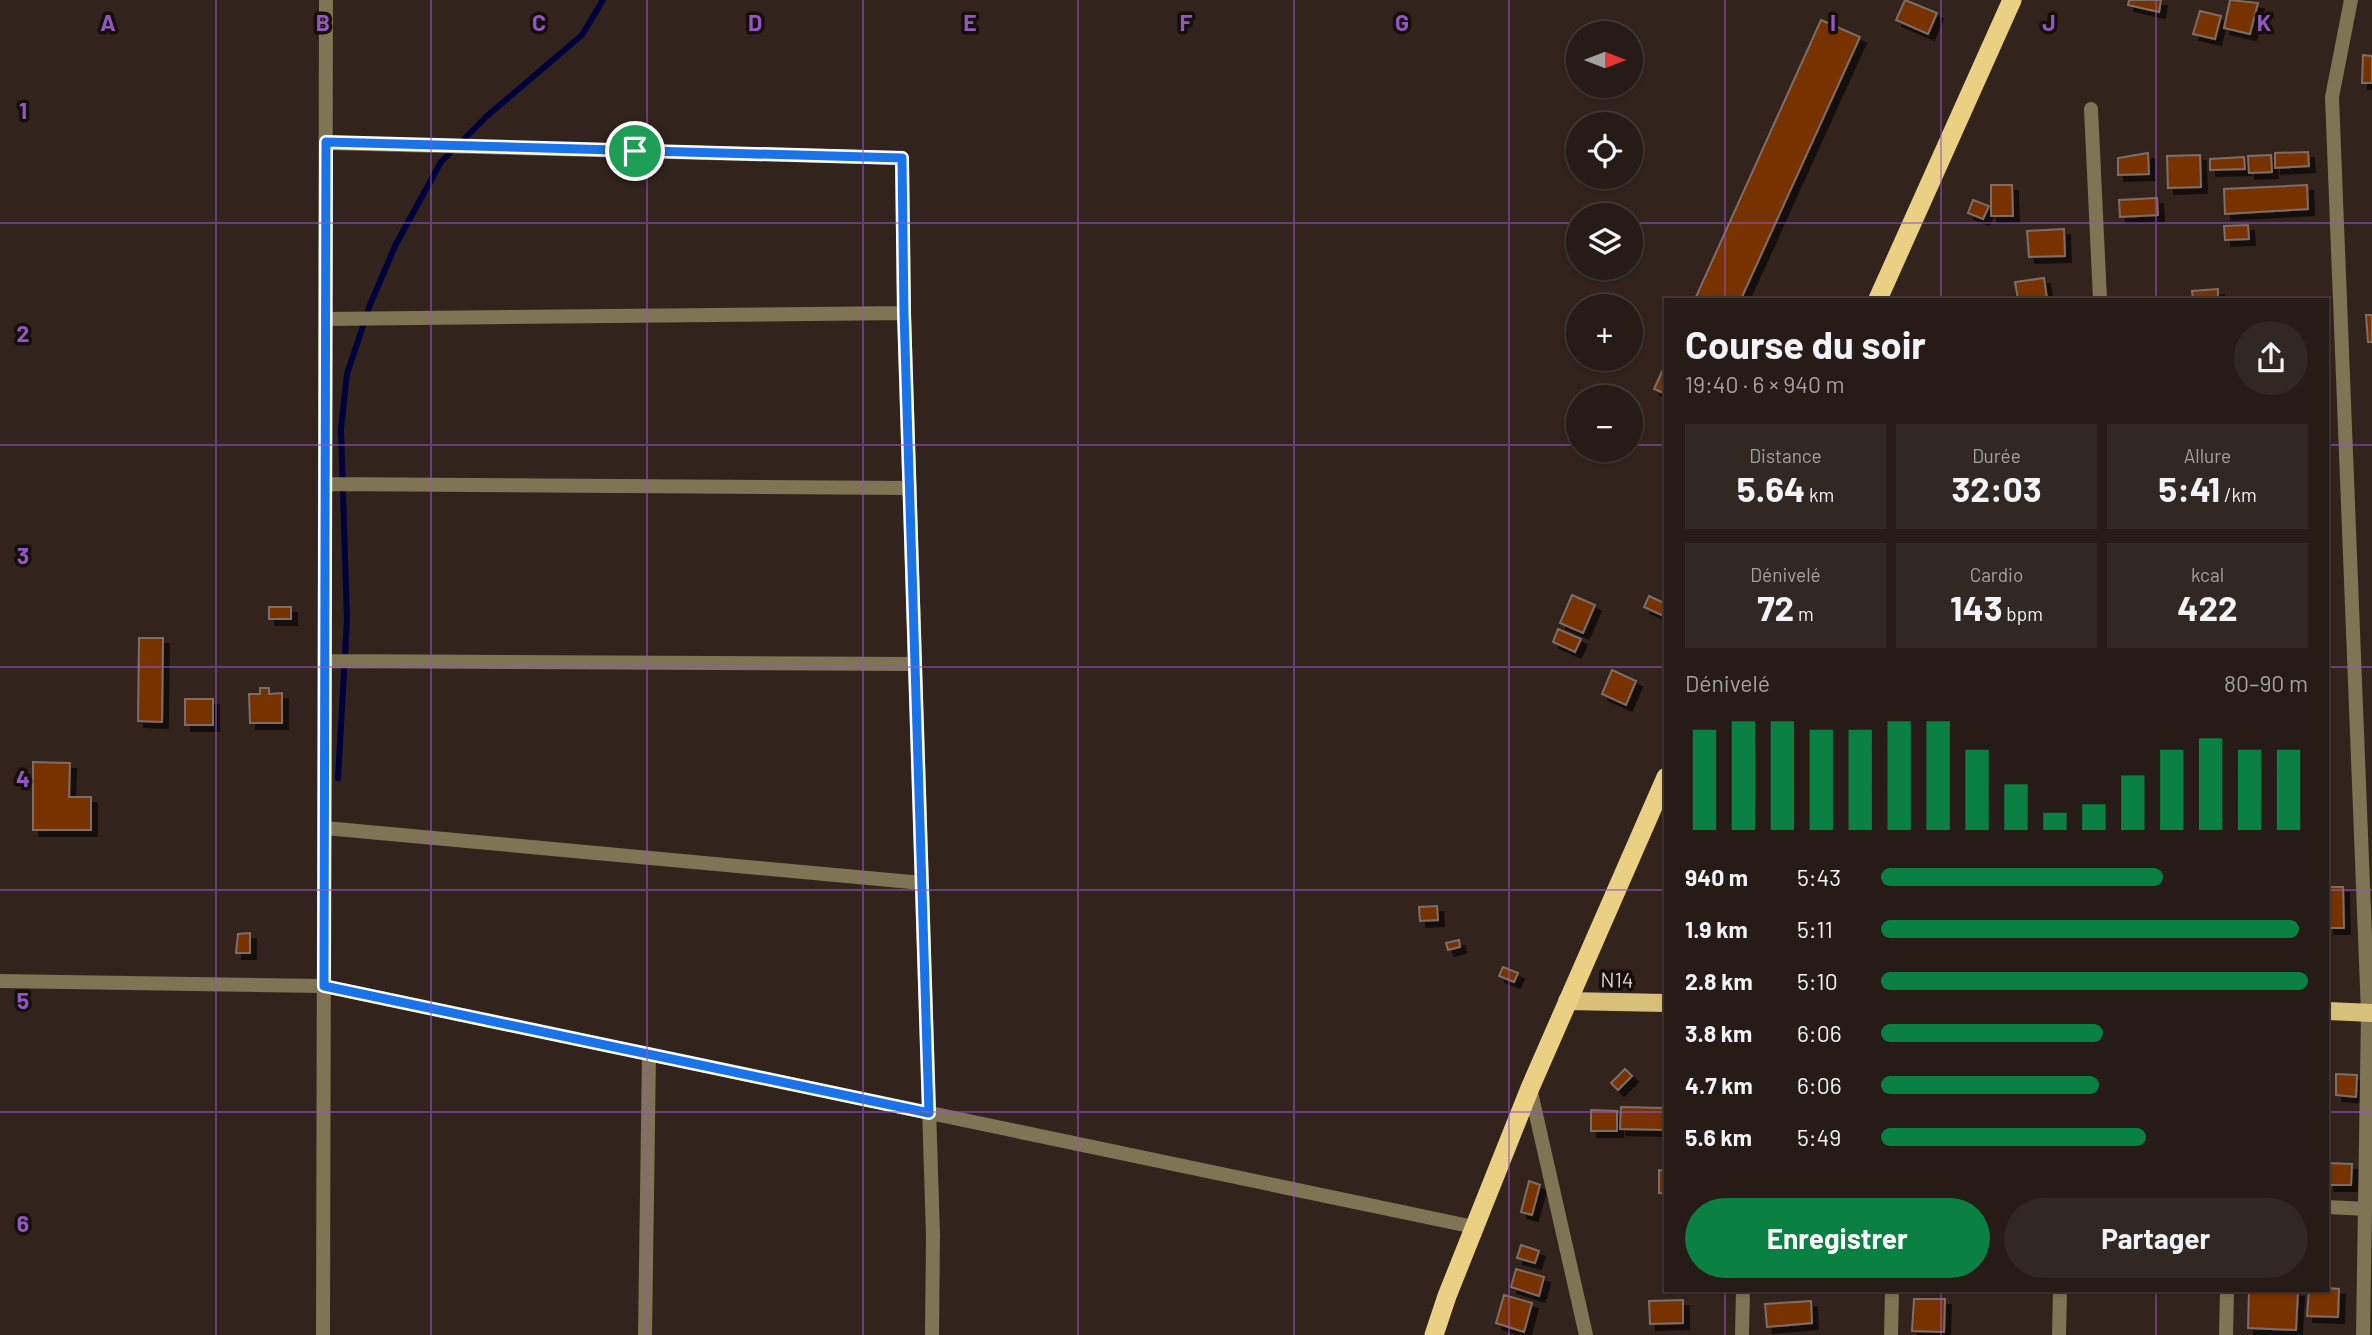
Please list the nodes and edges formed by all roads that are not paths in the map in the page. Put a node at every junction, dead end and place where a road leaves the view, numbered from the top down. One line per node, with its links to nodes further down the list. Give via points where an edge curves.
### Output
1 (326, 0): 5 (street)
2 (2012, 0): 6 (highway)
3 (2351, 0): 22 (street, via 2332,97)
4 (2091, 109): 7 (street)
5 (326, 142): 8 (street, via 902,158); 9 (street)
6 (1878, 298)
7 (2100, 298)
8 (904, 313): 9 (street); 11 (street)
9 (325, 319): 10 (street)
10 (325, 484): 11 (street); 12 (street)
11 (910, 488): 13 (street)
12 (325, 661): 13 (street); 15 (street)
13 (915, 664): 16 (street)
14 (1664, 782): 19 (highway)
15 (325, 828): 16 (street); 18 (street)
16 (922, 883): 25 (street)
17 (0, 981): 18 (street)
18 (324, 986): 23 (street); 33 (street)
19 (1567, 1001): 20 (main road, N14); 24 (highway)
20 (1664, 1003)
21 (2329, 1011): 22 (main road)
22 (2370, 1013): 27 (street)
23 (649, 1054): 25 (street); 34 (street)
24 (1530, 1087): 28 (highway); 37 (street)
25 (929, 1113): 28 (street); 35 (street)
26 (2329, 1207): 27 (street)
27 (2366, 1209): 42 (street)
28 (1474, 1227): 36 (highway)
29 (1743, 1292): 38 (street)
30 (1892, 1292): 39 (street)
31 (2060, 1292): 40 (street)
32 (2227, 1292): 41 (street)
33 (323, 1335)
34 (646, 1335)
35 (932, 1335)
36 (1434, 1335)
37 (1586, 1335)
38 (1742, 1335)
39 (1891, 1335)
40 (2059, 1335)
41 (2226, 1335)
42 (2363, 1335)

